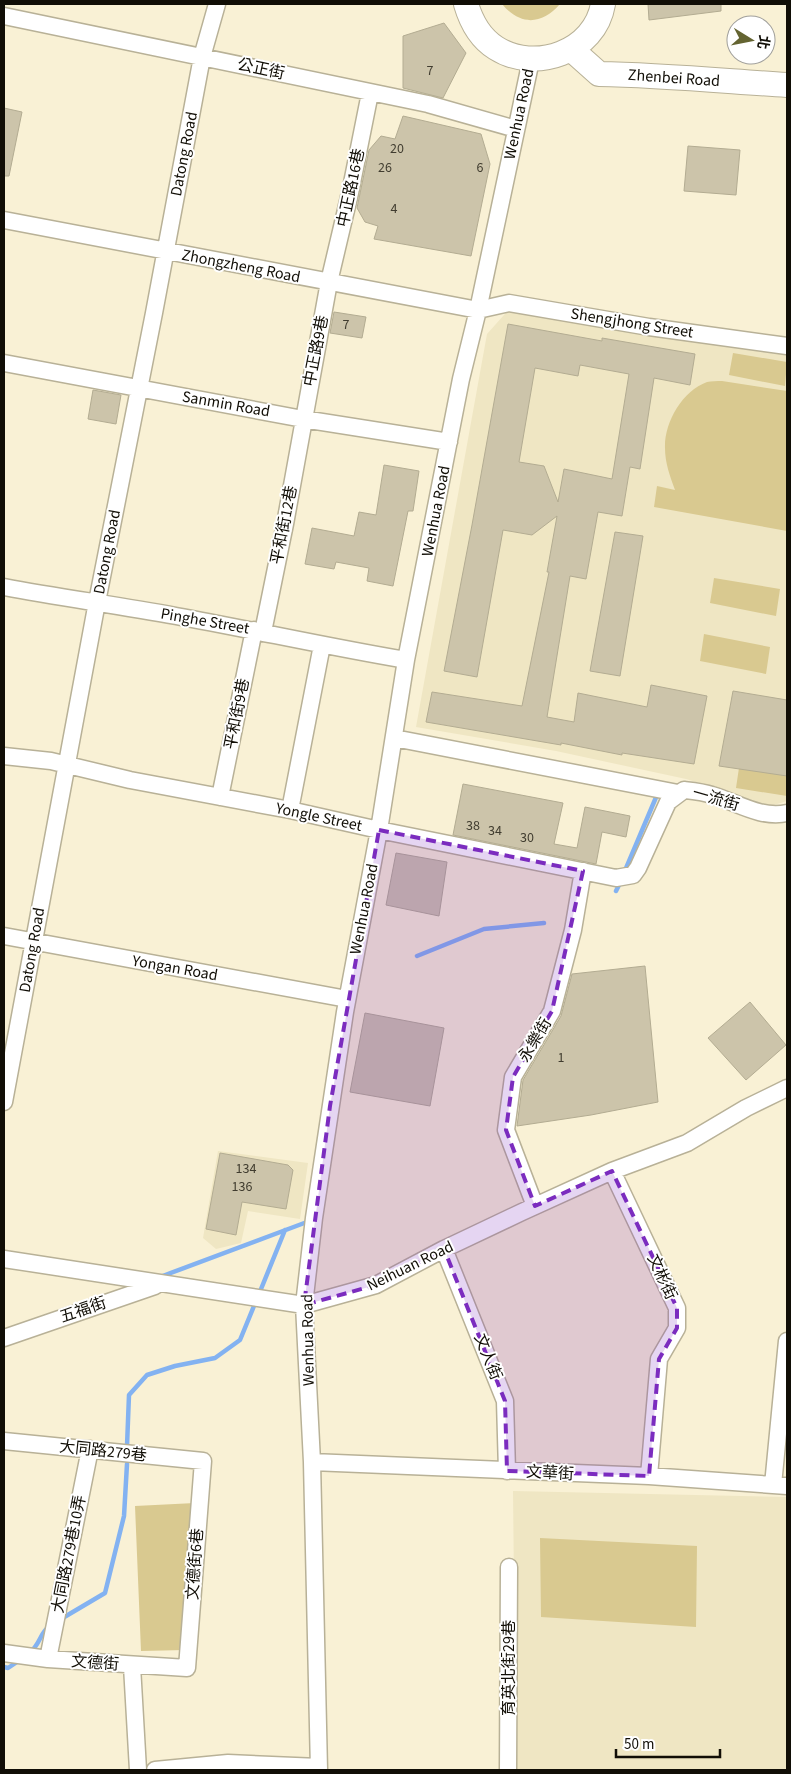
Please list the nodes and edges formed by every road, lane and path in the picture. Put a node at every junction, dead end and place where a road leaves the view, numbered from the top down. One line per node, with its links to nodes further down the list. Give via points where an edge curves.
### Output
1 (217, 4): 6 (street, Datong Road)
2 (466, 4): 7 (street, via 481,34 495,48)
3 (603, 4): 5 (street, via 595,25 585,39)
4 (4, 16): 6 (street, 公正街)
5 (571, 49): 7 (street, via 555,57); 8 (street, Zhenbei Road, via 599,74)
6 (202, 57): 9 (street, 公正街); 12 (street, Datong Road)
7 (531, 60): 10 (street, Wenhua Road)
8 (787, 84)
9 (370, 93): 10 (street, 公正街, via 428,104); 13 (street, 中正路16巷)
10 (516, 129): 14 (street, Wenhua Road)
11 (4, 220): 12 (street, Zhongzheng Road)
12 (165, 251): 13 (street, Zhongzheng Road); 17 (street, Datong Road)
13 (329, 282): 14 (street, Zhongzheng Road); 18 (street, 中正路9巷)
14 (478, 310): 15 (street, Shengjhong Street, via 509,303); 19 (street, Wenhua Road)
15 (787, 346)
16 (4, 363): 17 (street, Sanmin Road)
17 (138, 388): 18 (street, Sanmin Road); 21 (street, Datong Road)
18 (303, 419): 19 (street, Sanmin Road); 22 (street, 平和街12巷, via 285,524)
19 (449, 442): 24 (street, Wenhua Road)
20 (4, 587): 21 (street, Pinghe Street)
21 (97, 602): 22 (street, Pinghe Street); 27 (street, Datong Road)
22 (258, 631): 23 (street, Pinghe Street); 29 (street, 平和街9巷)
23 (322, 646): 24 (street, Pinghe Street); 30 (street)
24 (406, 660): 25 (street, Wenhua Road)
25 (394, 738): 28 (street); 32 (street, Wenhua Road)
26 (4, 756): 27 (street, Yongle Street)
27 (66, 765): 29 (street, Yongle Street); 36 (street, Datong Road)
28 (678, 793): 31 (street, 一流街, via 684,790 710,794 760,813); 34 (street, 一流街, via 668,802)
29 (220, 797): 30 (street, Yongle Street)
30 (290, 810): 32 (street, Yongle Street)
31 (787, 812)
32 (379, 830): 33 (street, Yongle Street); 37 (street, Wenhua Road)
33 (583, 871): 34 (street, Yongle Street, via 616,878); 41 (street, 永樂街, via 573,930 552,1011 513,1077 506,1130)
34 (633, 875)
35 (4, 936): 36 (street, Yongan Road)
36 (33, 942): 37 (street, Yongan Road); 39 (street, Datong Road)
37 (347, 999): 45 (street, Wenhua Road)
38 (787, 1088): 40 (street, Neihuan Road, via 687,1143)
39 (4, 1099)
40 (612, 1171): 41 (street, Neihuan Road); 53 (street, 文彬街, via 676,1308 678,1328 659,1359)
41 (535, 1206): 42 (street, Neihuan Road)
42 (444, 1249): 45 (street, Neihuan Road, via 376,1285); 52 (street, 文人街, via 506,1401)
43 (4, 1259): 44 (street, Neihuan Road)
44 (154, 1283): 45 (street, Neihuan Road); 46 (street, 五福街)
45 (304, 1305): 51 (street, Wenhua Road)
46 (4, 1338)
47 (787, 1341): 54 (street)
48 (4, 1441): 49 (street, 大同路279巷)
49 (90, 1449): 50 (street, 大同路279巷); 56 (street, 大同路279巷10弄, via 55,1623)
50 (203, 1460): 58 (street, 文德街6巷)
51 (312, 1462): 52 (street, 文華街); 61 (street, Wenhua Road)
52 (507, 1471): 53 (street, 文華街)
53 (649, 1476): 54 (street, 文華街)
54 (780, 1486)
55 (509, 1567): 64 (street, 育英北街29巷)
56 (25, 1656): 57 (street, 文德街)
57 (132, 1666): 58 (street, 文德街); 62 (street)
58 (187, 1668)
59 (228, 1766): 60 (street); 61 (street)
60 (180, 1769): 63 (street)
61 (319, 1769)
62 (138, 1770)
63 (155, 1770)
64 (508, 1770)

